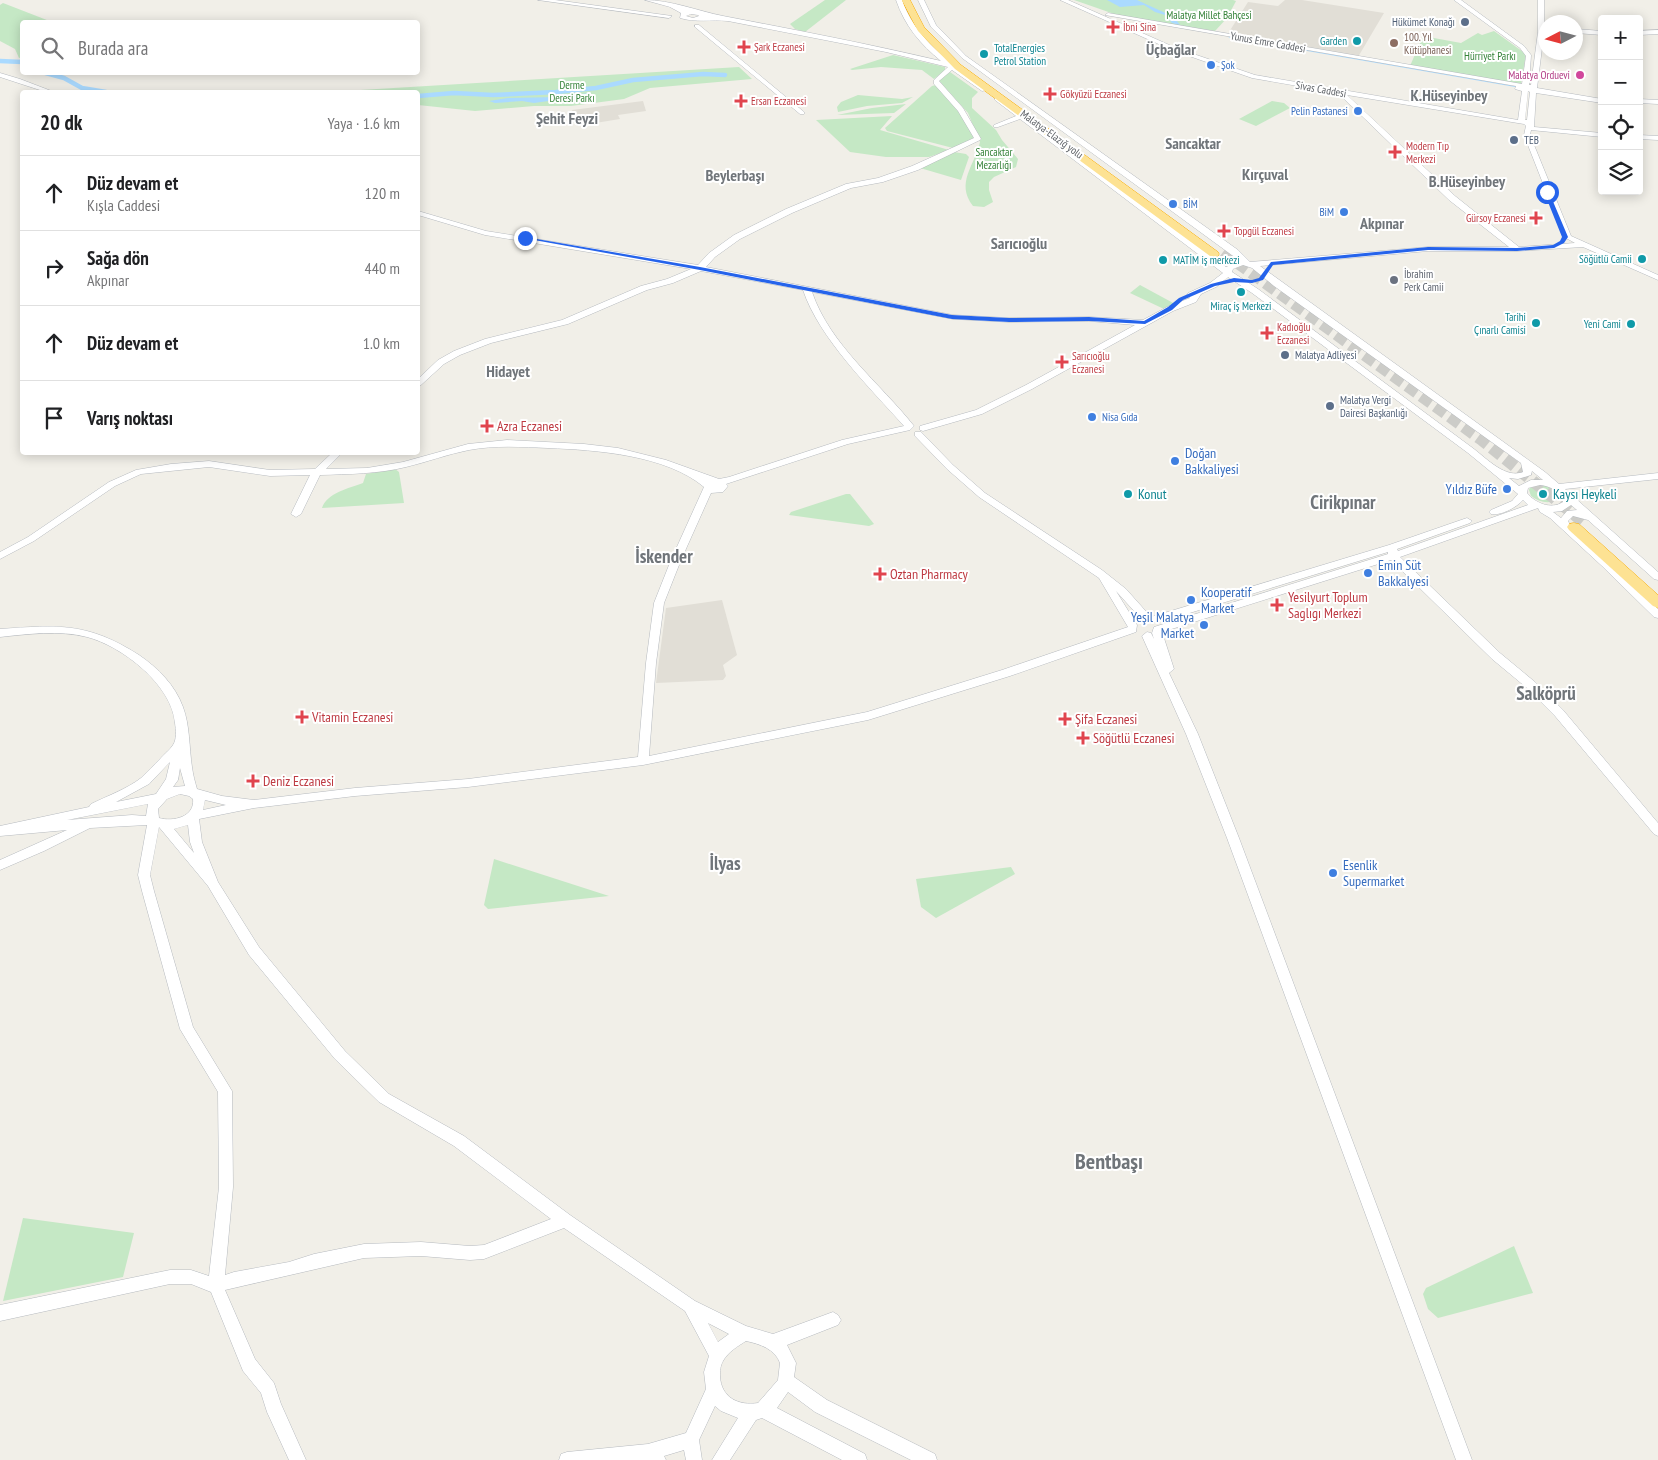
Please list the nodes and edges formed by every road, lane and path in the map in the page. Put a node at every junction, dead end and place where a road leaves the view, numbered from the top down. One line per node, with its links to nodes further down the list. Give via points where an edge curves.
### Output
1 (541, 0): 14 (main road)
2 (648, 0): 11 (main road)
3 (900, 0): 27 (main road, via 914,30)
4 (906, 0): 39 (highway, Malatya-Elazığ yolu, via 911,15 930,41)
5 (915, 0): 52 (highway, via 930,29 955,55)
6 (921, 0): 51 (main road, via 933,26 964,57)
7 (1063, 0): 15 (main road, Yunus Emre Caddesi)
8 (1070, 0): 15 (main road)
9 (1457, 0): 23 (main road)
10 (1541, 0): 13 (main road)
11 (672, 6): 12 (main road); 14 (main road)
12 (694, 12): 14 (main road); 16 (main road)
13 (1542, 15)
14 (685, 16): 16 (main road)
15 (1108, 18): 17 (main road, Yunus Emre Caddesi); 18 (main road); 29 (main road, Yunus Emre Caddesi)
16 (700, 20): 27 (main road, via 709,17 728,19 886,50); 38 (main road)
17 (1117, 20): 18 (main road); 29 (main road, Yunus Emre Caddesi)
18 (1131, 30): 32 (main road, Sivas Caddesi, via 1238,73)
19 (1583, 32): 21 (main road)
20 (1658, 32): 22 (main road)
21 (1598, 33)
22 (1643, 33)
23 (1522, 47): 24 (main road); 25 (main road)
24 (1538, 48)
25 (1528, 56): 26 (main road); 29 (main road)
26 (1538, 57): 31 (main road)
27 (951, 67): 39 (main road); 55 (main road, via 936,81 937,84 968,118 978,139 916,168 848,186 789,211 737,237)
28 (0, 75): 30 (main road)
29 (1525, 88): 31 (main road); 40 (main road)
30 (46, 90)
31 (1534, 90): 33 (main road); 42 (main road)
32 (1341, 93): 40 (main road, Sivas Caddesi); 50 (main road, via 1452,198)
33 (1598, 99)
34 (1643, 101): 35 (main road)
35 (1658, 102)
36 (1643, 105): 37 (main road)
37 (1658, 106)
38 (802, 114)
39 (1021, 115): 41 (main road); 52 (highway, Malatya-Elazığ yolu); 52 (main road)
40 (1519, 123): 42 (main road, Sivas Caddesi); 47 (main road)
41 (996, 126)
42 (1528, 129): 43 (main road, Sivas Caddesi); 47 (main road)
43 (1598, 135)
44 (1643, 137): 45 (main road)
45 (1658, 138)
46 (420, 214): 55 (main road, via 485,233)
47 (1567, 237): 48 (main road); 49 (main road); 57 (main road)
48 (1582, 245): 49 (main road); 57 (main road)
49 (1554, 246): 50 (main road)
50 (1517, 249): 54 (main road, via 1428,249)
51 (1235, 252): 52 (main road, via 1232,261 1221,262); 53 (main road)
52 (1216, 255): 56 (main road)
53 (1248, 264): 54 (main road); 56 (main road, via 1231,266); 59 (main road, via 1261,269)
54 (1271, 264): 59 (main road)
55 (700, 268): 61 (main road); 63 (main road, via 644,288 585,315 488,341 457,353 441,362)
56 (1228, 273): 58 (main road); 60 (main road)
57 (1658, 279)
58 (1241, 281): 59 (main road); 59 (main road, via 1257,280); 60 (main road)
59 (1260, 283): 67 (main road, via 1277,284); 68 (main road)
60 (1213, 285): 62 (main road, via 1197,293 1192,300)
61 (807, 290): 62 (main road, via 952,317); 64 (main road, via 808,298 832,334)
62 (1145, 323): 64 (main road, via 979,412)
63 (420, 381)
64 (914, 430): 72 (main road); 83 (main road, via 982,495)
65 (336, 455): 69 (main road)
66 (664, 462): 69 (main road, via 598,449 507,443 468,447 404,465 368,471); 72 (main road); 73 (main road, via 700,479)
67 (1525, 462): 68 (main road, via 1528,473 1520,477); 74 (main road)
68 (1493, 469): 75 (main road)
69 (315, 474): 78 (main road); 82 (main road, via 270,473 209,464 139,472 112,484)
70 (1658, 476): 74 (main road)
71 (1658, 480): 76 (main road, via 1602,485)
72 (720, 486): 73 (main road, via 713,490); 79 (main road)
73 (709, 487): 79 (main road)
74 (1557, 487): 75 (main road, via 1534,482 1523,487); 76 (main road)
75 (1522, 494): 77 (main road); 81 (main road, via 1515,503 1502,509)
76 (1567, 496): 77 (main road, via 1568,503 1559,509); 80 (main road)
77 (1537, 506): 80 (main road); 81 (main road)
78 (296, 514)
79 (695, 521): 93 (main road, via 660,603 651,663)
80 (1580, 524): 84 (main road); 85 (highway); 86 (highway); 87 (main road)
81 (1393, 551): 88 (main road); 89 (main road); 103 (main road, via 1496,656 1558,713)
82 (0, 556)
83 (1098, 572): 88 (main road); 89 (main road)
84 (1658, 576)
85 (1658, 589)
86 (1658, 603)
87 (1658, 615)
88 (1149, 619): 89 (main road, via 1157,624); 89 (main road, via 1136,620)
89 (1144, 631): 93 (main road, via 869,722 660,763); 125 (main road, via 1170,682 1233,838)
90 (0, 633): 91 (main road, via 67,630 116,645 143,662 169,687)
91 (182, 732): 92 (main road); 94 (main road, via 186,769)
92 (178, 747): 95 (main road, via 172,780); 97 (main road, via 145,781)
93 (643, 761): 96 (main road, via 468,783)
94 (194, 792): 95 (main road, via 180,790); 96 (main road); 98 (main road, via 201,801)
95 (160, 797): 97 (main road); 100 (main road, via 151,813)
96 (254, 804): 98 (main road)
97 (83, 812): 101 (main road)
98 (193, 816): 100 (main road, via 178,824); 105 (main road, via 196,842)
99 (90, 823): 100 (main road, via 132,820); 101 (main road); 104 (main road)
100 (159, 823): 105 (main road); 107 (main road, via 144,875 187,1029 225,1090 226,1187)
101 (14, 829): 102 (main road)
102 (0, 831)
103 (1658, 831)
104 (0, 865)
105 (212, 882): 106 (main road, via 254,951 340,1055 384,1098 459,1141)
106 (565, 1220): 107 (main road, via 484,1252 364,1251 234,1279); 108 (main road)
107 (216, 1286): 109 (main road, via 191,1277 170,1277); 119 (main road, via 249,1365 268,1389)
108 (690, 1306): 111 (main road); 113 (main road)
109 (0, 1313)
110 (833, 1320): 112 (main road)
111 (745, 1334): 112 (main road); 113 (main road, via 731,1341)
112 (774, 1342): 114 (main road, via 788,1364)
113 (717, 1355): 115 (main road, via 712,1371)
114 (786, 1381): 116 (main road, via 777,1396); 124 (main road, via 821,1406)
115 (714, 1392): 116 (main road, via 721,1402); 117 (main road)
116 (757, 1411): 122 (main road); 123 (main road)
117 (691, 1440): 118 (main road); 121 (main road)
118 (654, 1456): 120 (main road)
119 (298, 1460)
120 (567, 1460)
121 (694, 1460)
122 (720, 1460)
123 (859, 1460)
124 (929, 1460)
125 (1464, 1460)

